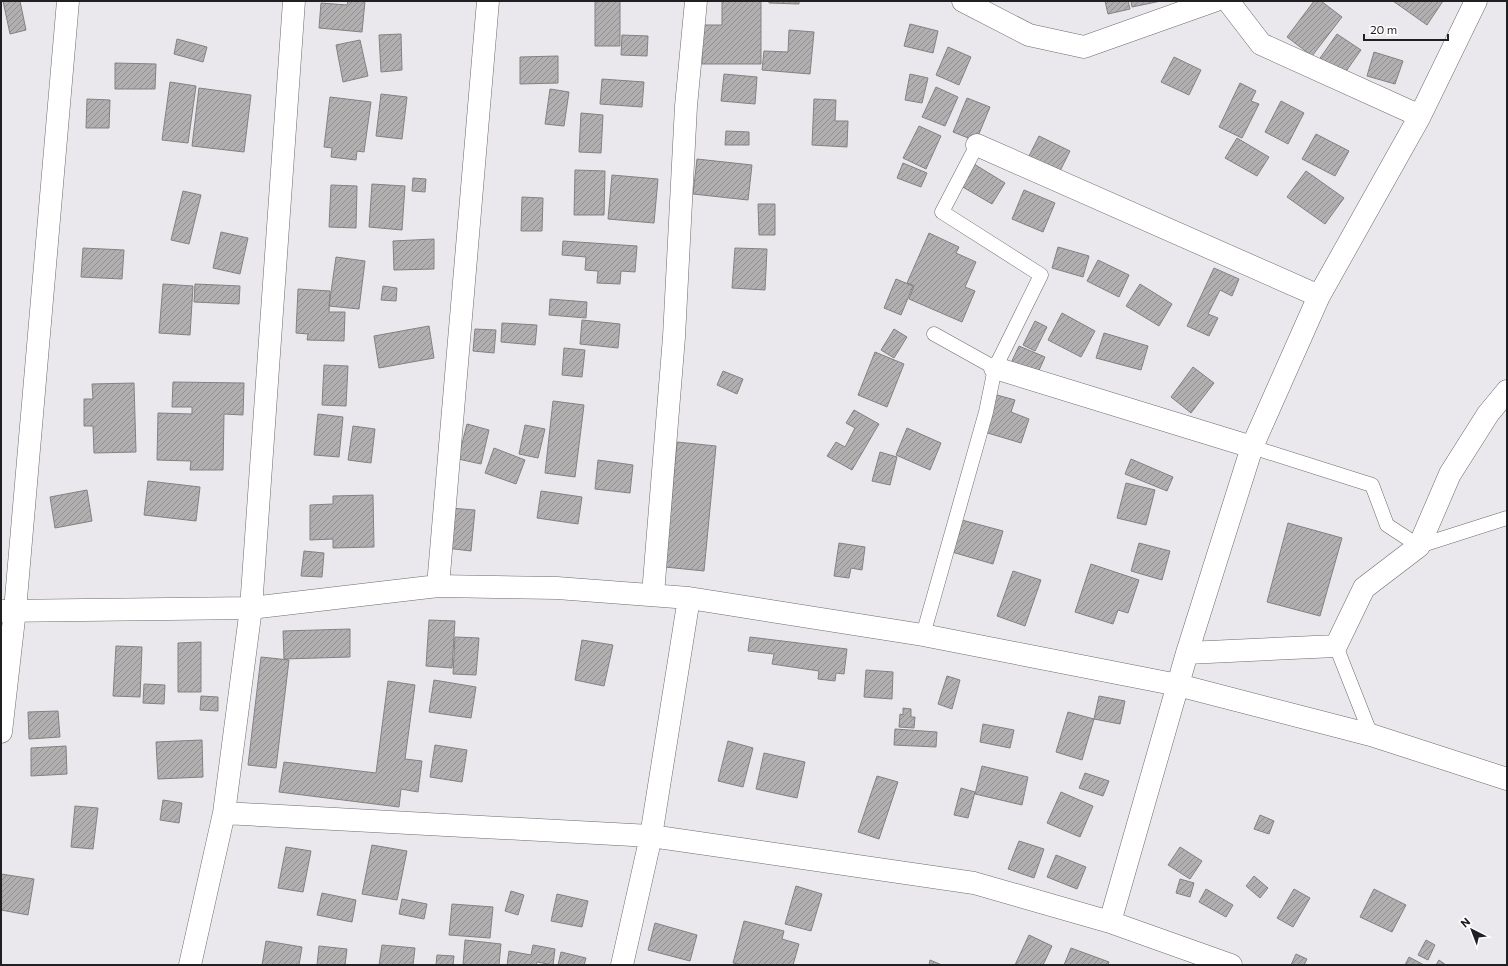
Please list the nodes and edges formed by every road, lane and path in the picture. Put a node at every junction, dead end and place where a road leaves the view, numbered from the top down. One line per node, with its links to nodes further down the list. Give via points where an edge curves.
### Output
1 (68, 1): 22 (street)
2 (294, 1): 21 (street)
3 (488, 1): 18 (street)
4 (696, 1): 19 (street, via 686,106 674,337)
5 (963, 1): 6 (street, via 1029,35 1084,47)
6 (1214, 1)
7 (1228, 1): 9 (street, via 1262,44)
8 (1476, 1): 9 (street)
9 (1420, 116): 11 (street)
10 (977, 145): 11 (street); 13 (lane, via 942,212 1041,275)
11 (1319, 296): 15 (street)
12 (934, 334): 13 (lane)
13 (995, 368): 15 (street); 23 (lane, via 986,412)
14 (1507, 391): 17 (street, via 1488,414 1450,474)
15 (1252, 447): 17 (lane, via 1372,485 1387,525); 25 (street)
16 (1507, 518): 17 (lane)
17 (1419, 546): 24 (street, via 1364,588)
18 (438, 586): 19 (street, via 557,588); 21 (street)
19 (653, 594): 20 (street)
20 (689, 598): 23 (street); 31 (street)
21 (251, 608): 22 (street); 30 (street)
22 (8, 610): 27 (street)
23 (923, 634): 26 (street)
24 (1336, 646): 25 (street); 28 (lane)
25 (1187, 653): 26 (street)
26 (1178, 685): 28 (street); 32 (street)
27 (1, 732)
28 (1371, 735): 29 (street)
29 (1507, 779)
30 (224, 813): 31 (street); 33 (street)
31 (651, 836): 32 (street, via 974,883); 34 (street)
32 (1110, 922): 35 (street)
33 (190, 965)
34 (622, 965)
35 (1231, 965)

